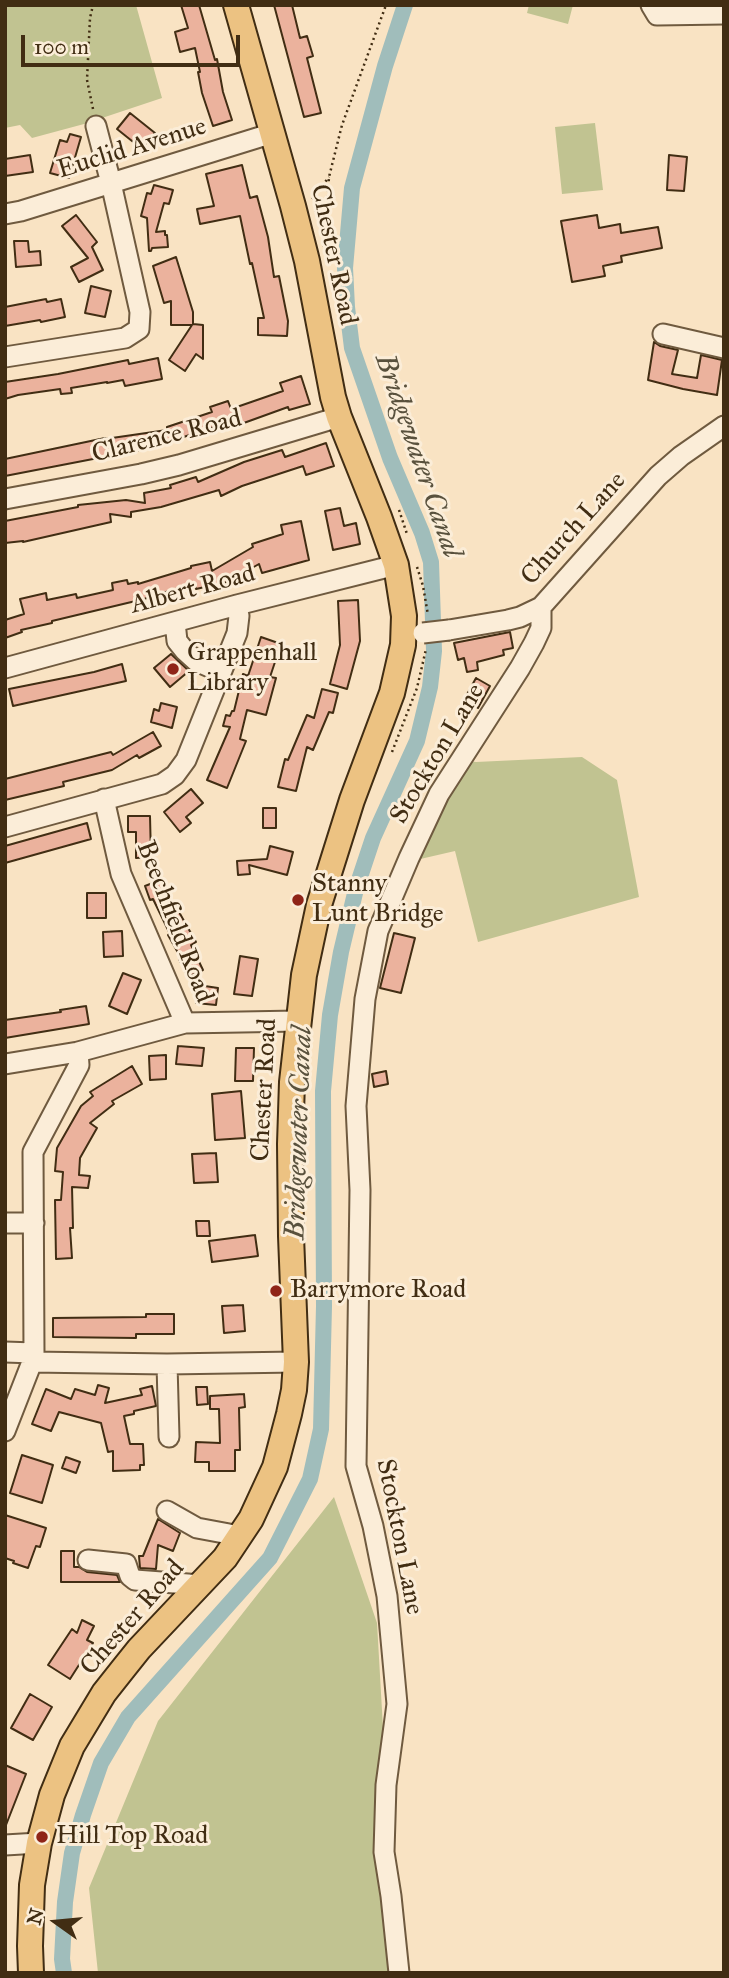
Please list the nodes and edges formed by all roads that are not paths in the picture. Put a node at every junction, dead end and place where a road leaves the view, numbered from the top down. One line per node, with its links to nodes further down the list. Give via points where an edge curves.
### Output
1 (236, 5): 5 (main road, Chester Road)
2 (650, 5): 3 (street, via 657,15)
3 (724, 14)
4 (96, 126): 6 (street)
5 (273, 133): 6 (street, Euclid Avenue); 11 (main road, Chester Road, via 307,261)
6 (111, 183): 7 (street, Euclid Avenue); 10 (street, via 140,312 139,329 125,338)
7 (5, 214)
8 (663, 334): 9 (street)
9 (724, 348)
10 (5, 357)
11 (339, 417): 13 (street, Clarence Road, via 166,468); 14 (main road, Chester Road)
12 (724, 426): 16 (street, Church Lane, via 658,476)
13 (5, 499)
14 (396, 565): 15 (street, Albert Road); 18 (main road, Chester Road, via 403,607)
15 (237, 605): 17 (street, Albert Road); 20 (street, via 237,633)
16 (541, 607): 18 (street, Church Lane, bridge, via 508,621); 42 (street, Stockton Lane, via 541,628 534,643 439,794 409,858 379,931 365,999 356,1106 360,1190 356,1466 387,1596 397,1704 386,1785 384,1852)
17 (175, 622): 19 (street, Albert Road); 20 (street, via 177,641 185,651 195,661)
18 (414, 633): 23 (main road, Chester Road, via 401,657 319,905)
19 (5, 668)
20 (221, 672): 21 (street, via 186,760 175,775 162,784)
21 (104, 799): 22 (street); 24 (street, Beechfield Road, via 121,874)
22 (5, 827)
23 (298, 1021): 24 (street); 31 (main road, Chester Road, via 290,1144)
24 (185, 1023): 25 (street)
25 (78, 1052): 26 (street); 28 (street, via 79,1065 33,1152)
26 (5, 1063)
27 (5, 1223): 28 (street)
28 (34, 1223): 30 (street)
29 (5, 1352): 30 (street)
30 (33, 1358): 32 (street); 33 (street)
31 (296, 1362): 32 (street); 36 (main road, Chester Road, via 294,1390 275,1467)
32 (167, 1364): 34 (street)
33 (5, 1431)
34 (169, 1437)
35 (167, 1511): 36 (street, via 197,1528)
36 (240, 1536): 38 (main road, Chester Road)
37 (88, 1560): 38 (street, via 126,1564 135,1580)
38 (201, 1585): 39 (main road, Chester Road, via 104,1693 61,1770)
39 (38, 1843): 40 (street); 41 (main road, Chester Road, via 32,1885)
40 (5, 1845)
41 (31, 1973)
42 (399, 1973)

